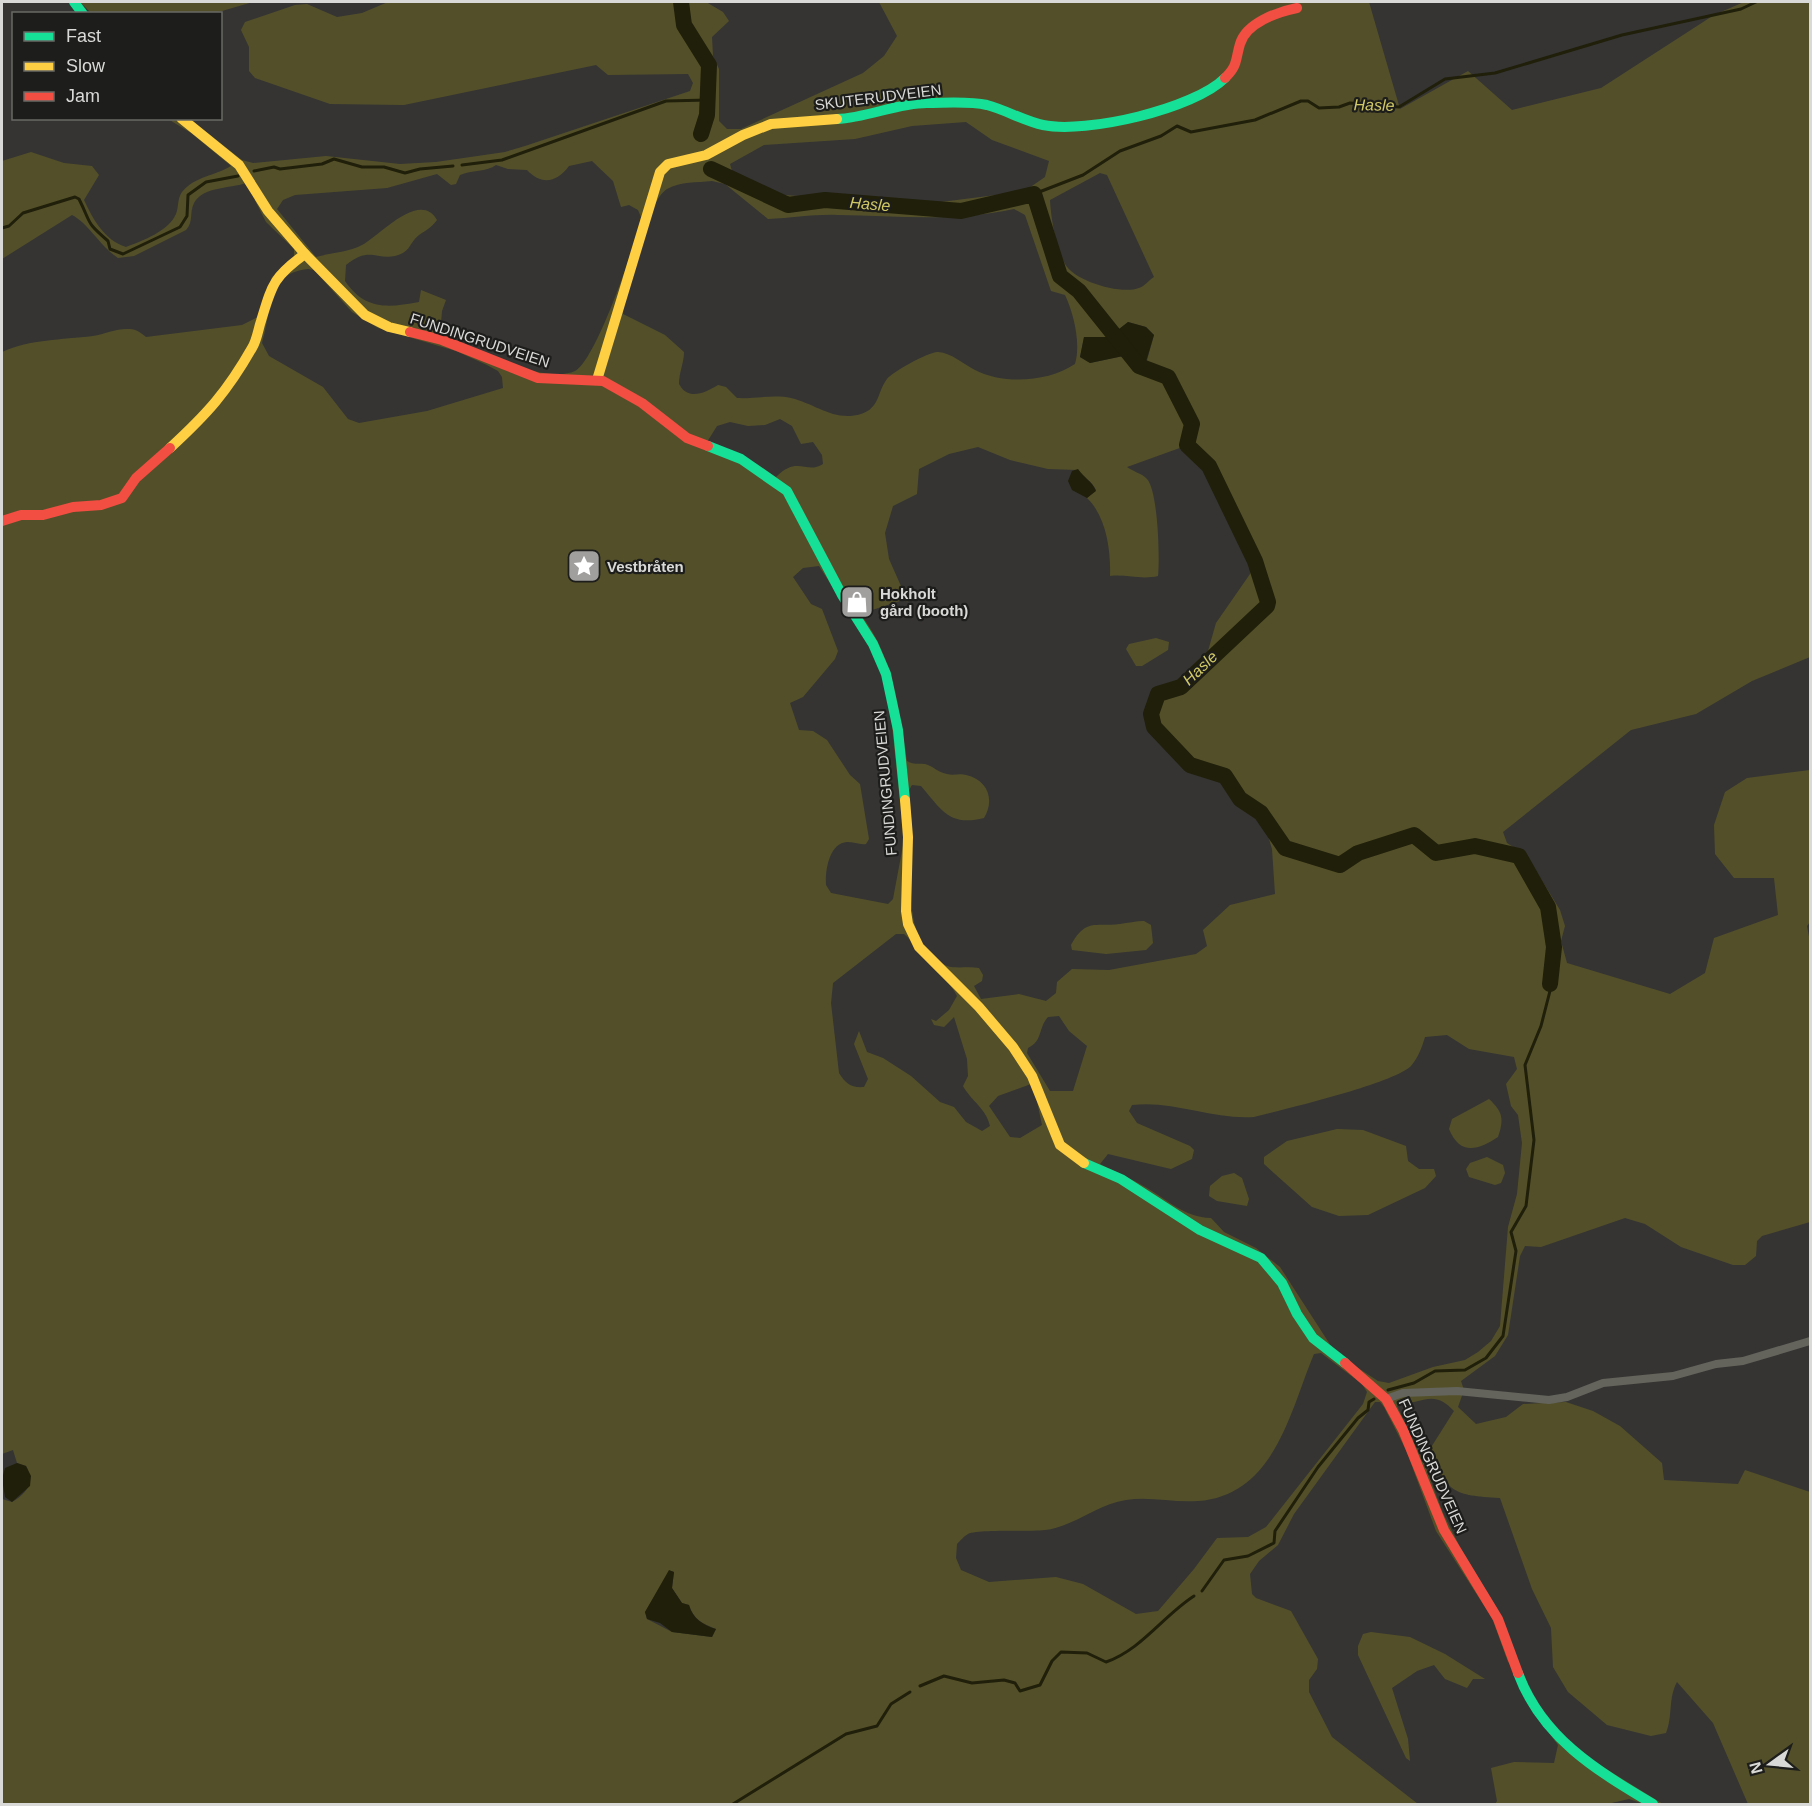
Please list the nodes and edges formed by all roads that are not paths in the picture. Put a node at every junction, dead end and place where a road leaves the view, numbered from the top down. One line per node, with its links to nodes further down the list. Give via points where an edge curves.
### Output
1 (1297, 8): 4 (street, SKUTERUDVEIEN, via 1270,16 1247,31 1240,42 1235,68 1215,88 1146,114 1080,127 1056,127 986,105 924,103 843,119 771,124 704,156 672,163 660,172)
2 (184, 120): 3 (street, FUNDINGRUDVEIEN, via 239,165 268,211)
3 (305, 254): 4 (street, FUNDINGRUDVEIEN, via 358,309 377,322 442,340 538,378); 5 (street, via 284,269 272,284 254,345 223,395 136,478 122,498)
4 (597, 380): 7 (street, FUNDINGRUDVEIEN, via 642,403 687,438 759,469 794,501 842,595 880,657 889,683 902,767 908,837 906,911 912,934 930,961 979,1007 1023,1062 1060,1144 1080,1161 1121,1179 1200,1230 1261,1258 1282,1283 1312,1338)
5 (2, 521)
6 (1810, 1341): 7 (street, via 1743,1361 1673,1376 1603,1383 1549,1400 1457,1390)
7 (1386, 1399): 8 (street, FUNDINGRUDVEIEN, via 1444,1530 1498,1619 1527,1698 1569,1747 1606,1776)
8 (1653, 1804)

